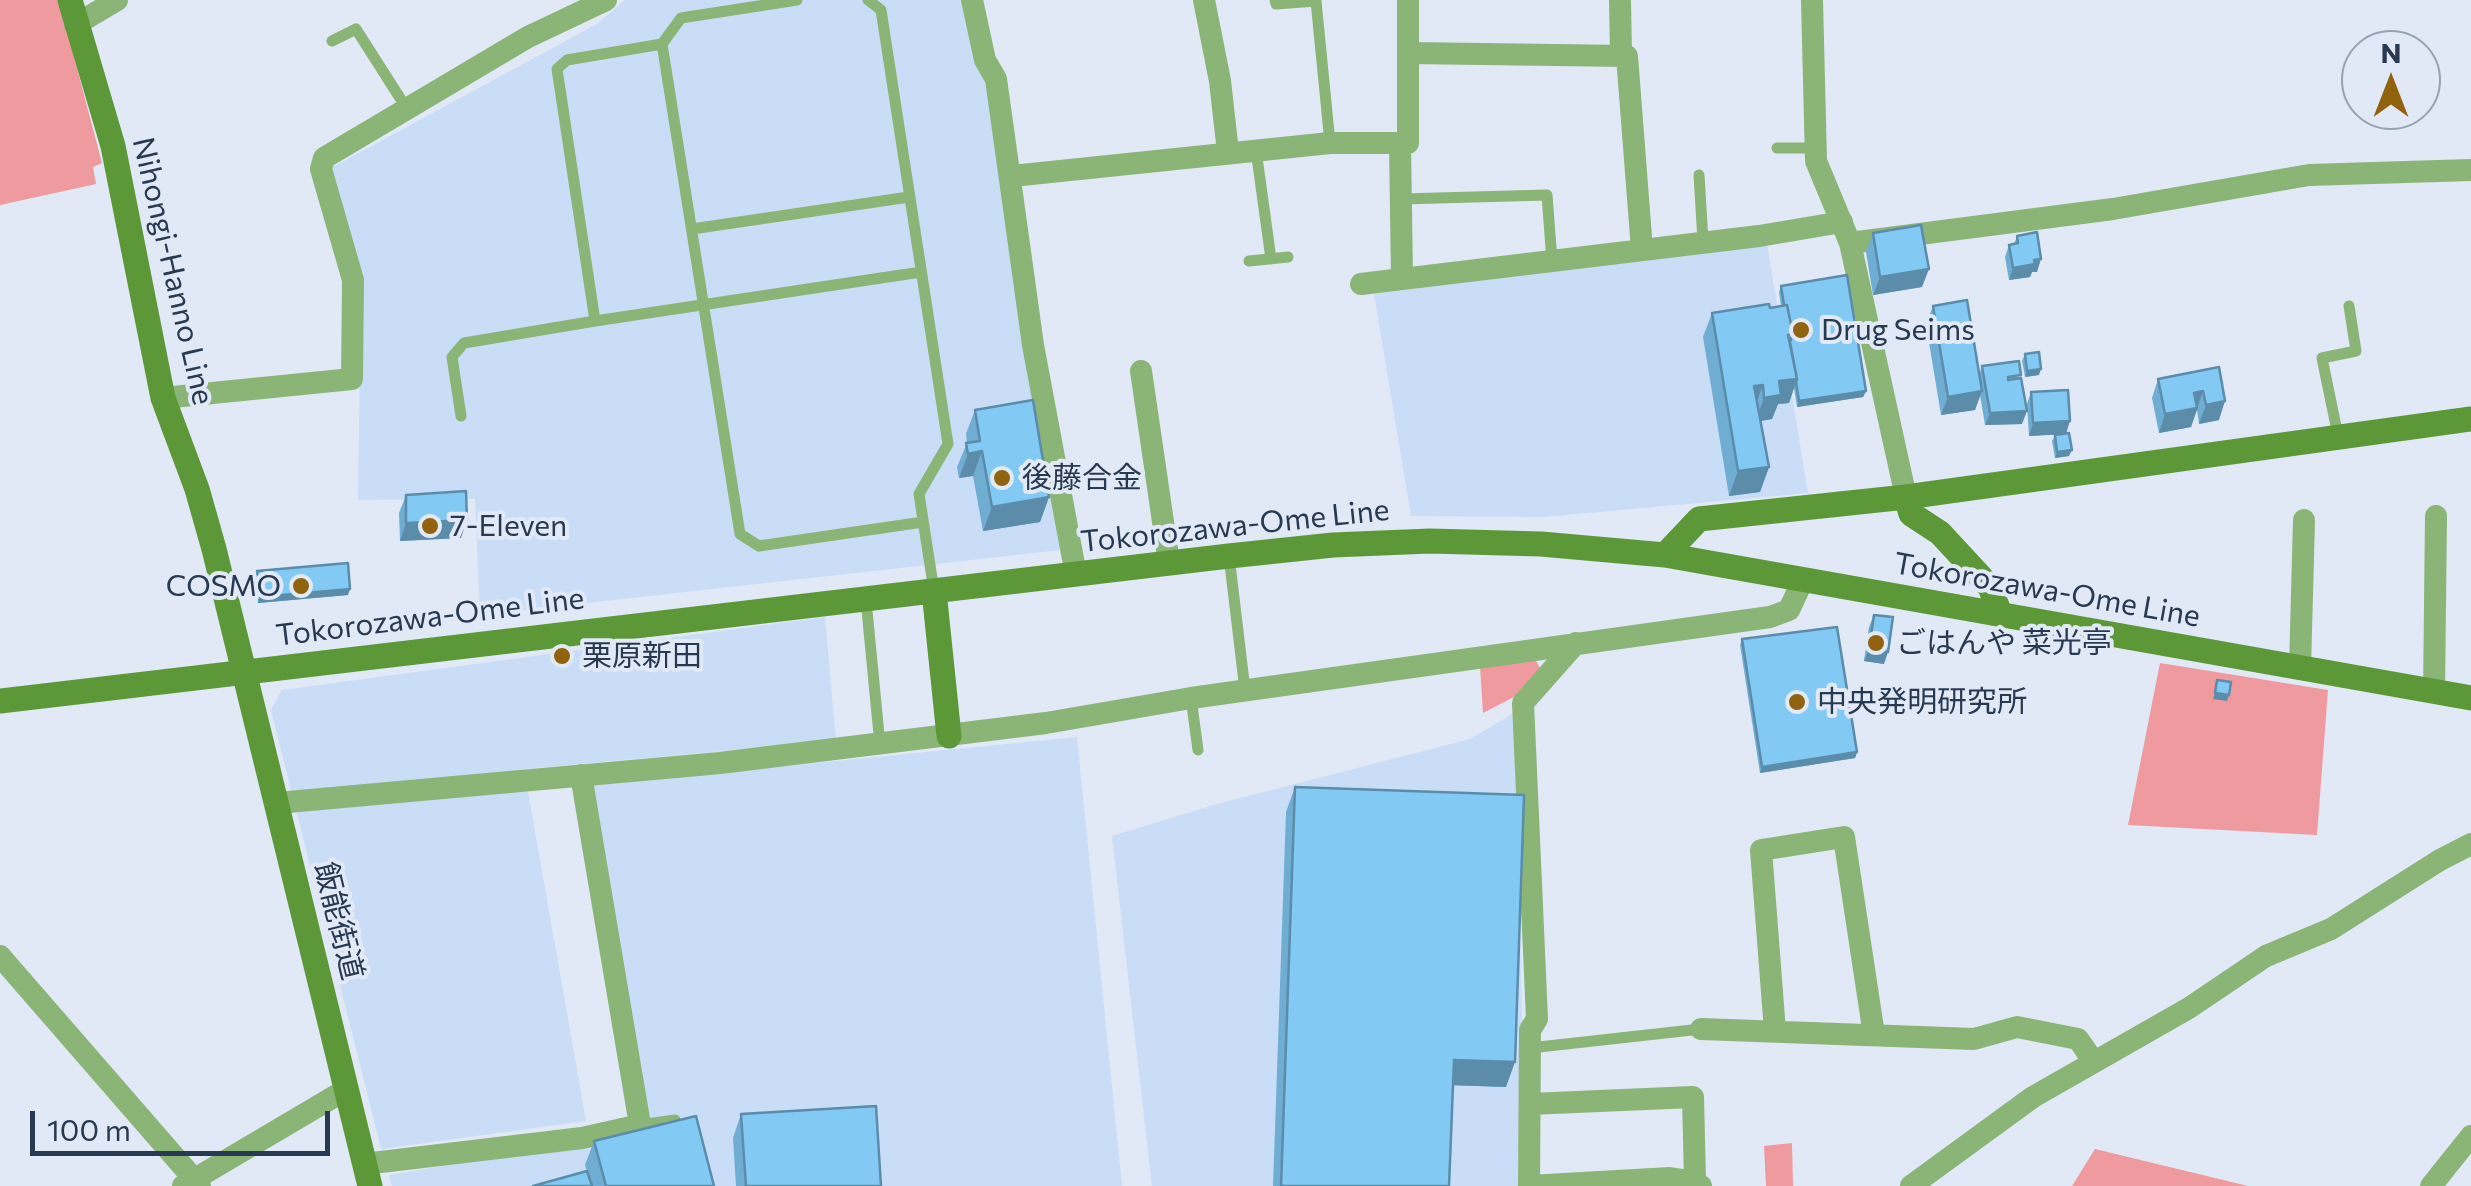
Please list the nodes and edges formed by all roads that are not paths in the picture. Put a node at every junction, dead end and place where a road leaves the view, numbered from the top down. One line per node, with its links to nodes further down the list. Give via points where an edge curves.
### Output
1 (117, 0): 11 (street)
2 (606, 0): 16 (street)
3 (797, 0): 13 (lane, via 681,18)
4 (868, 0): 26 (lane, via 880,10)
5 (972, 0): 25 (street, via 985,60 996,79)
6 (1204, 0): 22 (street)
7 (1275, 0): 17 (lane, via 1316,1)
8 (1408, 0): 14 (street)
9 (1620, 0): 15 (street)
10 (1812, 0): 20 (street)
11 (72, 12): 43 (main road, Nihongi-Hanno Line, via 112,146)
12 (332, 41): 16 (lane, via 356,29)
13 (662, 44): 28 (lane); 41 (lane, via 567,60 558,69)
14 (1409, 53): 15 (street); 18 (street, via 1408,143)
15 (1621, 56): 31 (street, via 1627,56)
16 (407, 109): 43 (street, via 324,158 321,169 352,280 352,380)
17 (1330, 143): 18 (street); 21 (street)
18 (1400, 144): 27 (street)
19 (1778, 148): 20 (lane)
20 (1816, 148): 29 (street)
21 (1256, 150): 22 (street); 33 (lane)
22 (1228, 152): 25 (street)
23 (2471, 170): 29 (street, via 2309,175 2113,209)
24 (1699, 175): 30 (lane)
25 (1012, 176): 54 (street, via 1033,345)
26 (910, 198): 28 (lane); 36 (lane)
27 (1402, 200): 34 (lane, via 1547,196); 37 (street)
28 (692, 229): 39 (lane)
29 (1846, 232): 30 (street); 47 (street)
30 (1703, 241): 31 (street)
31 (1642, 250): 34 (street)
32 (1288, 257): 33 (lane)
33 (1270, 259): 35 (lane)
34 (1552, 260): 37 (street)
35 (1249, 261)
36 (921, 272): 39 (lane); 50 (lane, via 948,444 919,494)
37 (1402, 277): 38 (street)
38 (1361, 284)
39 (704, 305): 41 (lane); 50 (lane, via 740,534 759,546)
40 (2349, 306): 46 (lane, via 2356,351 2322,358)
41 (595, 321): 44 (lane, via 464,343 452,357)
42 (1141, 371): 53 (street)
43 (163, 398): 61 (main road, Nihongi-Hanno Line, via 197,489)
44 (461, 416)
45 (2471, 419): 46 (main road)
46 (2338, 436): 47 (main road)
47 (1906, 497): 51 (main road, via 1699,519); 58 (main road, via 1911,514 1940,533 1990,588)
48 (2436, 516): 63 (street)
49 (2304, 520): 60 (street)
50 (923, 522): 56 (lane)
51 (1665, 555): 52 (main road, Tokorozawa-Ome Line, via 1430,541); 55 (main road, Tokorozawa-Ome Line)
52 (1228, 556): 53 (main road, Tokorozawa-Ome Line); 62 (lane)
53 (1169, 564): 54 (main road, Tokorozawa-Ome Line)
54 (1076, 575): 56 (main road, Tokorozawa-Ome Line)
55 (1803, 580): 58 (main road, Tokorozawa-Ome Line); 59 (street, via 1789,610 1770,617)
56 (934, 591): 57 (main road, Tokorozawa-Ome Line); 67 (main road)
57 (866, 597): 61 (main road, Tokorozawa-Ome Line); 68 (lane)
58 (2000, 614): 60 (main road, Tokorozawa-Ome Line)
59 (1576, 643): 62 (street); 77 (street, via 1523,703 1536,1019)
60 (2300, 668): 63 (main road, Tokorozawa-Ome Line)
61 (246, 672): 66 (main road, Tokorozawa-Ome Line); 71 (main road, 飯能街道)
62 (1245, 690): 64 (street)
63 (2434, 692): 65 (main road, Tokorozawa-Ome Line)
64 (1190, 698): 67 (street); 69 (lane)
65 (2471, 698)
66 (0, 701)
67 (950, 736): 68 (street)
68 (880, 745): 70 (street)
69 (1198, 750)
70 (580, 775): 71 (street); 82 (street)
71 (277, 802): 79 (main road, 飯能街道)
72 (2471, 844): 78 (street, via 2331,930 2266,956)
73 (0, 956): 85 (street)
74 (1701, 1029): 75 (street); 77 (lane)
75 (1775, 1031): 76 (street); 76 (street, via 1761,850 1844,836)
76 (1874, 1035): 78 (street, via 1974,1039 2016,1027 2078,1039)
77 (1530, 1048): 80 (street)
78 (2094, 1062): 87 (street)
79 (346, 1090): 84 (main road, 飯能街道); 85 (street)
80 (1530, 1104): 86 (street, via 1693,1097); 86 (street, via 1529,1186 1670,1178)
81 (675, 1120): 82 (lane)
82 (640, 1125): 84 (street)
83 (2471, 1136): 88 (street)
84 (367, 1175)
85 (193, 1184)
86 (1698, 1184)
87 (1911, 1186)
88 (2431, 1186)

